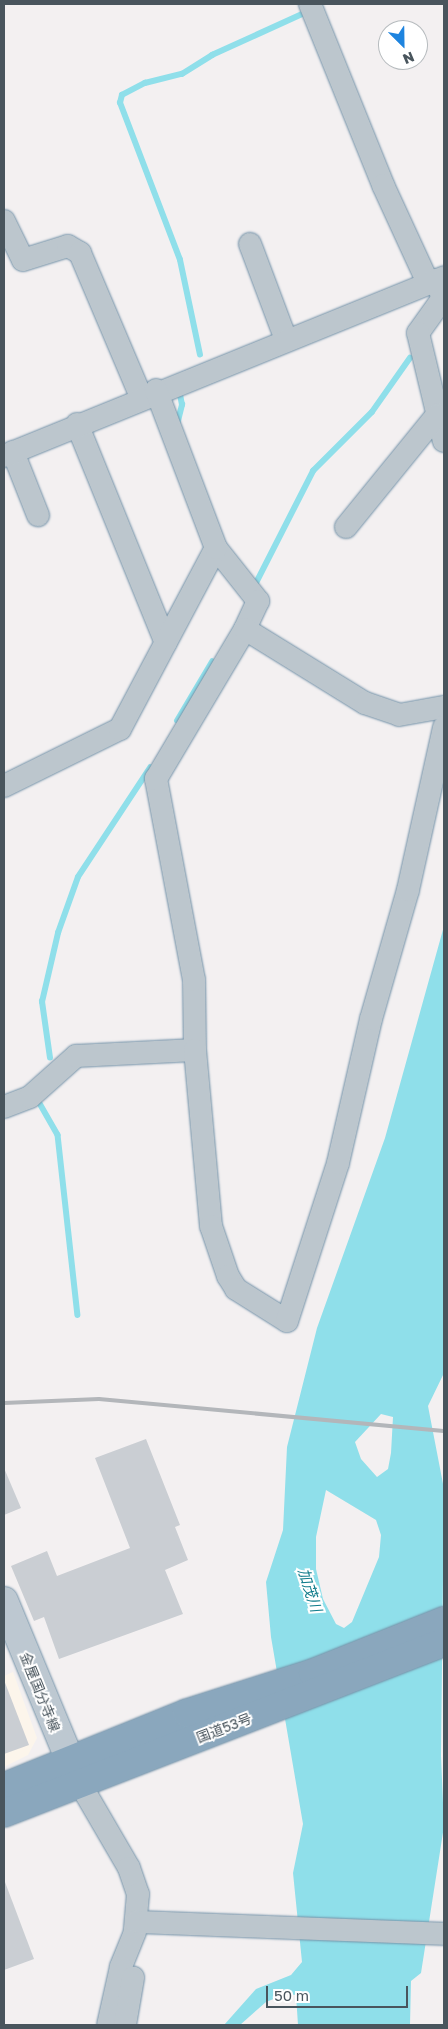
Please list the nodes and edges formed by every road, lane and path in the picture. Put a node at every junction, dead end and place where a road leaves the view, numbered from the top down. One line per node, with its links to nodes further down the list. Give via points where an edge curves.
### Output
1 (310, 4): 4 (street, via 348,103)
2 (4, 221): 6 (street, via 23,260 68,246 80,253)
3 (250, 244): 5 (street)
4 (436, 280): 5 (street); 7 (street, via 443,298 418,332)
5 (286, 340): 6 (street)
6 (148, 394): 8 (street); 13 (street)
7 (437, 415): 9 (street); 12 (street)
8 (77, 424): 10 (street); 15 (street)
9 (444, 441)
10 (8, 454): 11 (street)
11 (38, 515)
12 (346, 527)
13 (216, 548): 14 (street, via 258,601); 15 (street)
14 (245, 629): 16 (street, via 365,703 399,715); 19 (street, via 156,778 194,980)
15 (166, 643): 18 (street, via 120,729)
16 (444, 708)
17 (444, 727): 19 (street, via 408,890 371,1019 338,1163 287,1321 236,1289 228,1276 211,1226)
18 (4, 786)
19 (195, 1050): 20 (street, via 76,1056 30,1097)
20 (4, 1107)
21 (5, 1606): 24 (main road, 金屋国分寺線)
22 (444, 1621): 24 (highway, 国道53号, via 313,1673 187,1713)
23 (444, 1642): 24 (highway, 国道53号, via 182,1745)
24 (73, 1771): 25 (highway, 国道53号); 26 (highway, 国道53号); 27 (street, via 134,1877)
25 (4, 1787)
26 (4, 1813)
27 (146, 1923): 28 (street); 29 (street, via 121,1967); 30 (street, via 137,1952)
28 (444, 1934)
29 (108, 2025)
30 (125, 2025)

